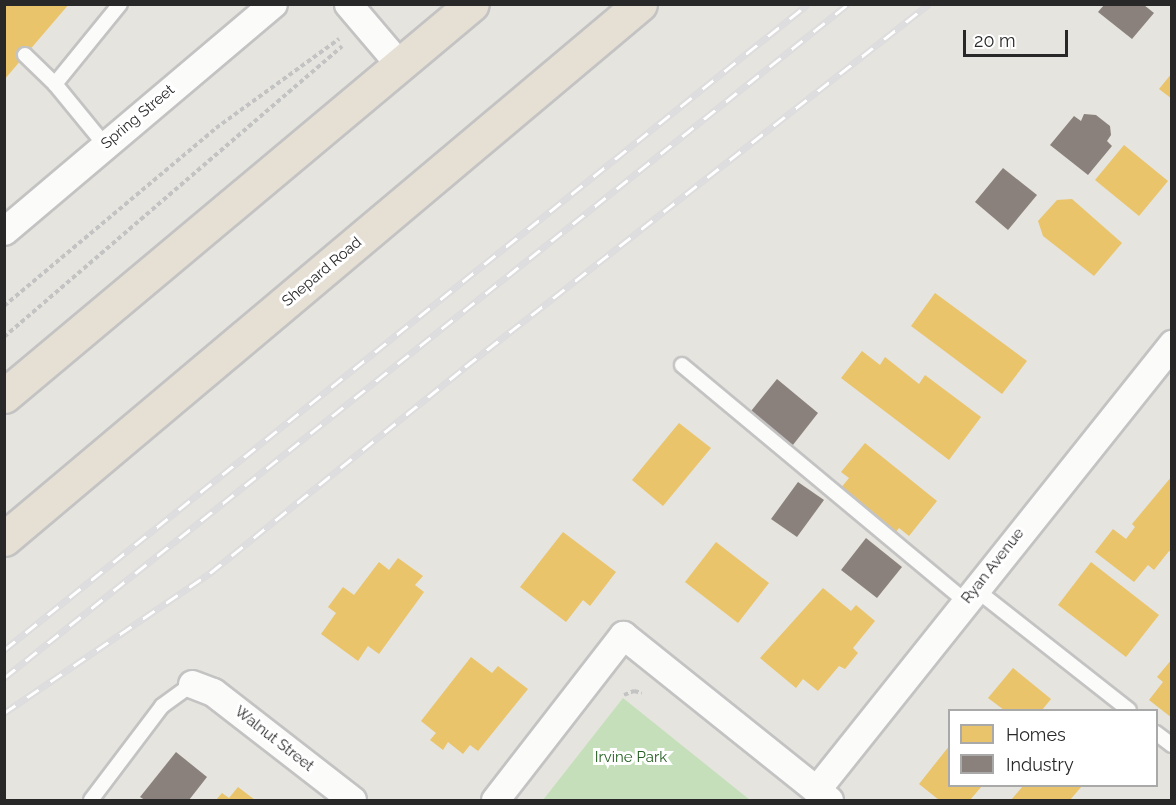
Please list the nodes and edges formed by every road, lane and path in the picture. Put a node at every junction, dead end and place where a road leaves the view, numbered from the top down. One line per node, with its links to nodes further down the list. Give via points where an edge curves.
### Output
1 (120, 4): 8 (lane)
2 (273, 4): 9 (street, Spring Street)
3 (472, 4): 7 (highway)
4 (640, 4): 16 (highway, Shepard Road)
5 (359, 16): 7 (street); 11 (path, via 216,128); 12 (path)
6 (26, 55): 8 (lane)
7 (400, 65): 15 (highway)
8 (55, 84): 9 (lane)
9 (105, 145): 10 (street, Spring Street)
10 (4, 231)
11 (4, 306)
12 (4, 337)
13 (1172, 344): 17 (street, Ryan Avenue)
14 (682, 365): 17 (lane)
15 (4, 396)
16 (4, 539)
17 (970, 595): 21 (lane); 24 (street, Ryan Avenue)
18 (192, 684): 25 (lane, via 162,706); 26 (street, Walnut Street, via 213,692)
19 (624, 695): 20 (path, via 634,691)
20 (650, 698)
21 (1126, 709)
22 (1158, 734): 23 (lane)
23 (1172, 744)
24 (823, 795): 27 (street, via 622,635)
25 (91, 801)
26 (352, 801)
27 (495, 801)

